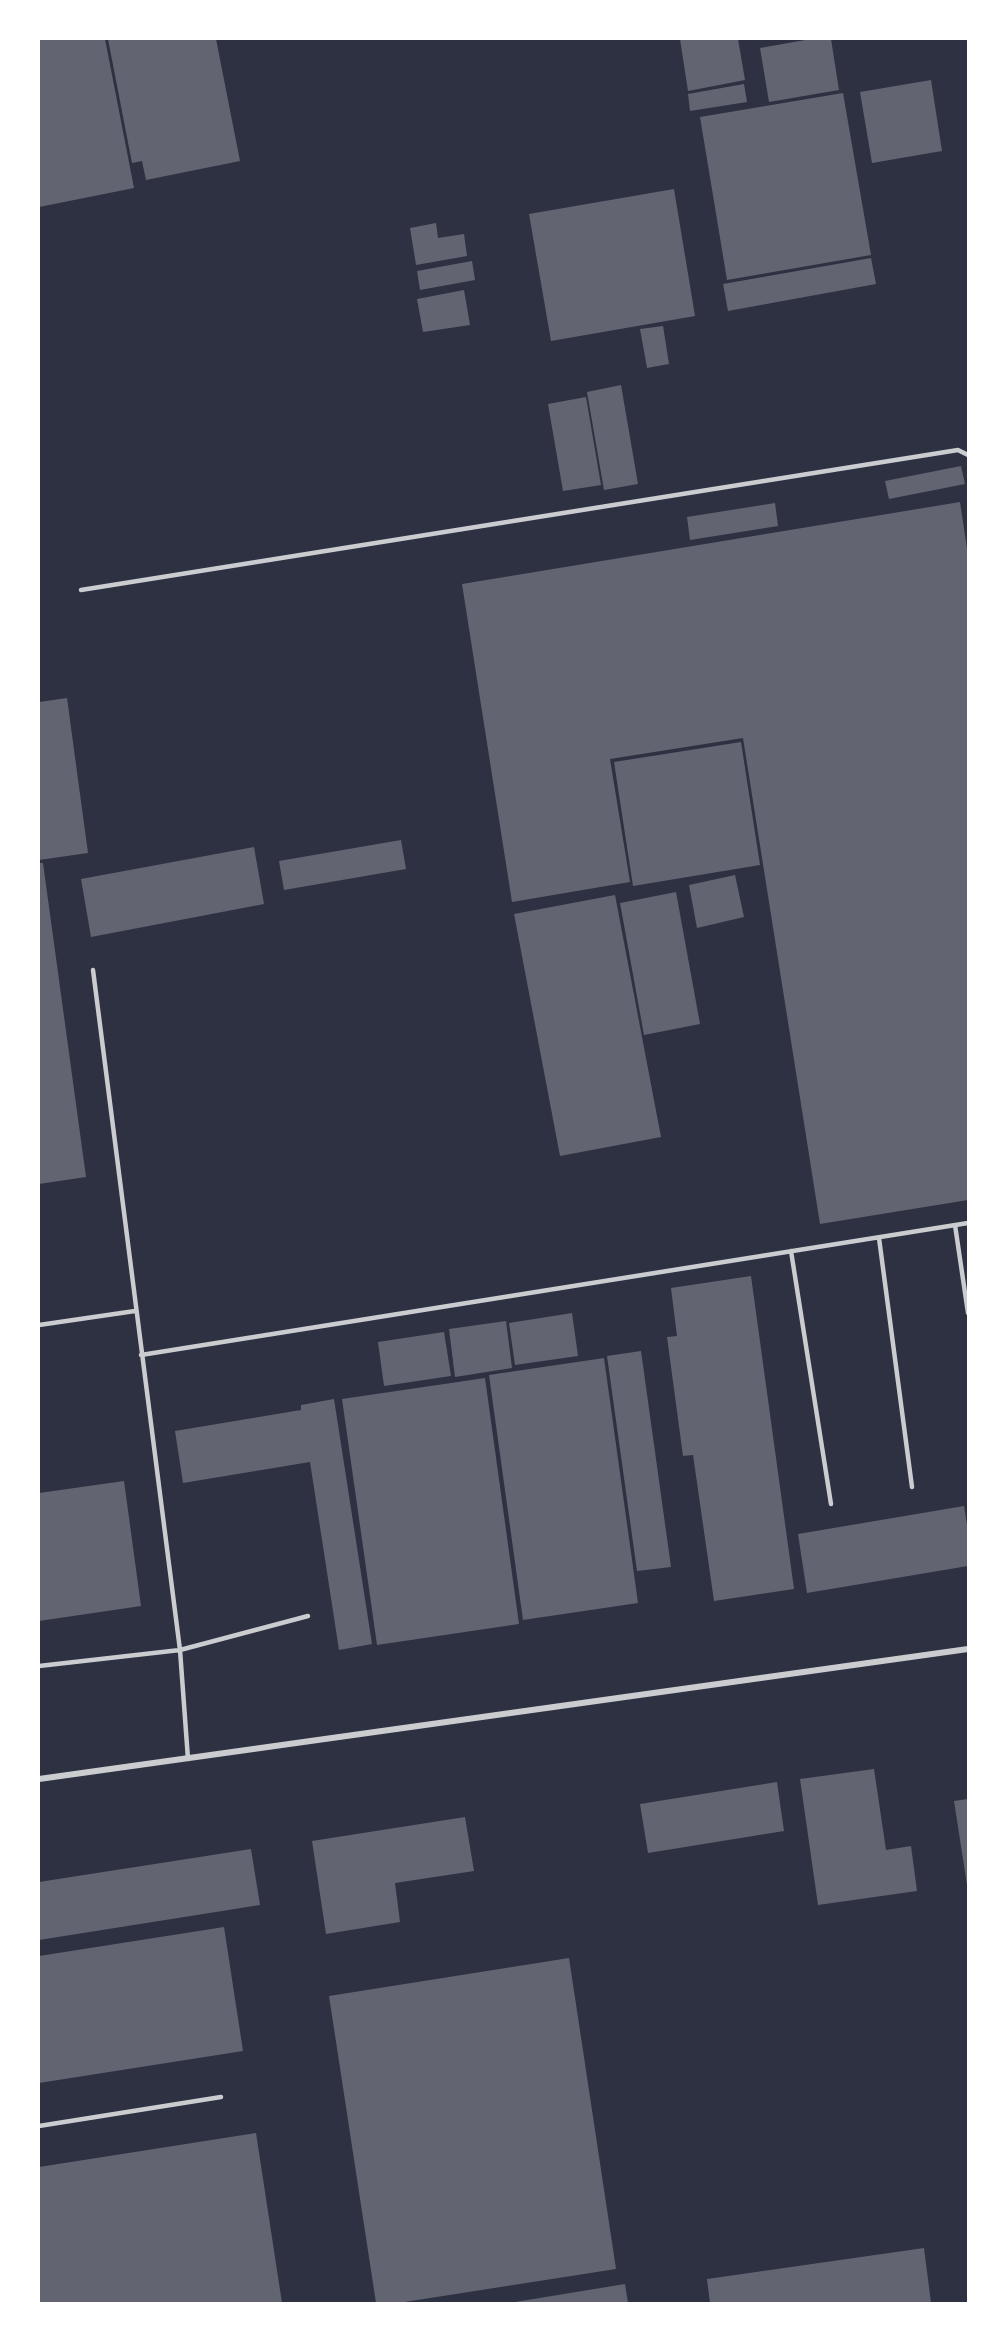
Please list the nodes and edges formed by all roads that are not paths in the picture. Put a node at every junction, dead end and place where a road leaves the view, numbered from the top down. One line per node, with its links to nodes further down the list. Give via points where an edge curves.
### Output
1 (968, 455): 2 (lane, via 958,450)
2 (81, 590)
3 (93, 970): 8 (lane)
4 (968, 1223): 5 (lane)
5 (955, 1225): 6 (lane); 9 (lane)
6 (879, 1238): 7 (lane); 12 (lane)
7 (791, 1251): 11 (lane); 13 (lane)
8 (135, 1311): 10 (lane); 11 (lane)
9 (968, 1313)
10 (39, 1325)
11 (141, 1355): 16 (lane)
12 (912, 1487)
13 (831, 1504)
14 (308, 1616): 16 (lane)
15 (968, 1649): 18 (street)
16 (180, 1650): 17 (lane); 18 (lane)
17 (39, 1666)
18 (188, 1759): 19 (street)
19 (39, 1779)
20 (221, 2097): 21 (lane)
21 (39, 2126)

